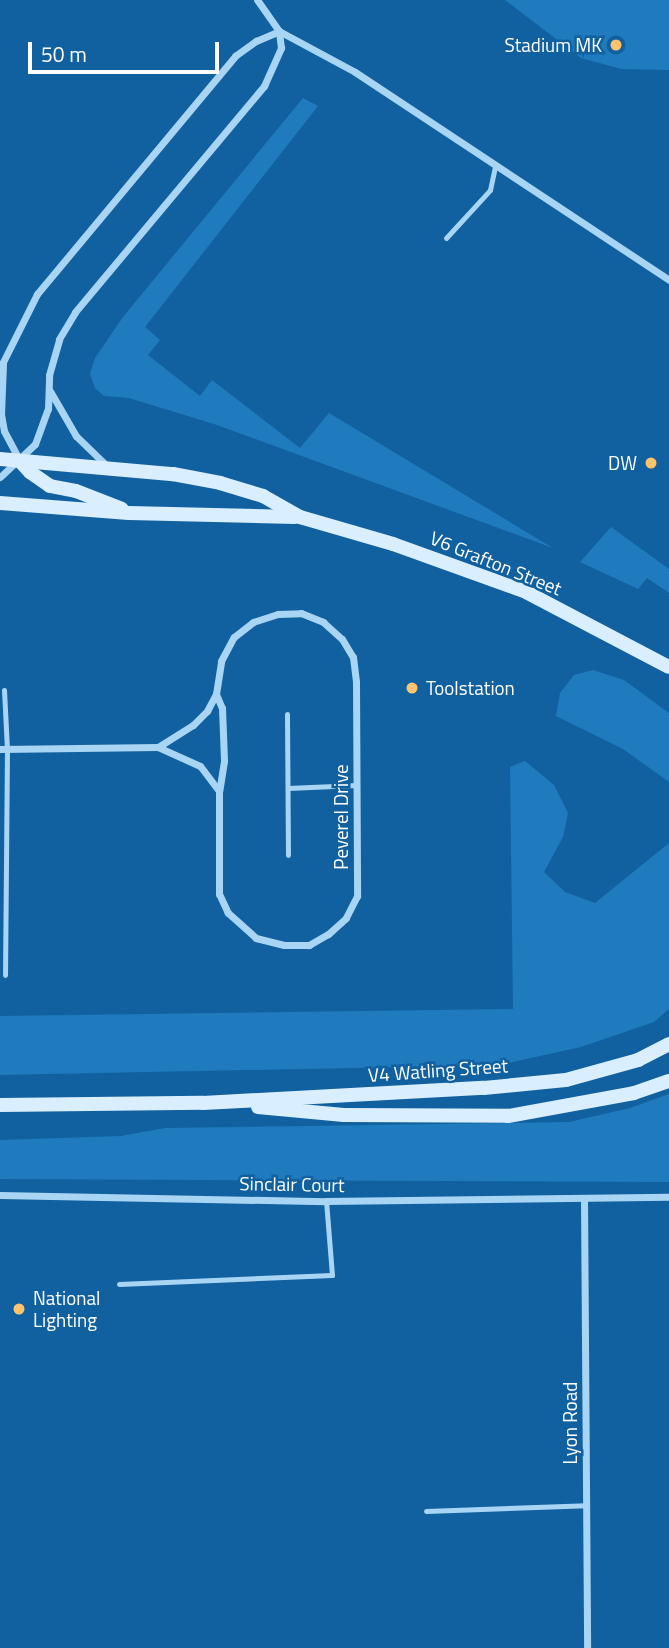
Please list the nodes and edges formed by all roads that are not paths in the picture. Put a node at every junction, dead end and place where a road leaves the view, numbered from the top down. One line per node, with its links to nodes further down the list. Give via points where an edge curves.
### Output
1 (257, 0): 2 (street)
2 (279, 31): 3 (street, via 355,72); 6 (street, via 236,56 37,294); 7 (street, via 281,48 264,86 75,313 59,339 48,375)
3 (495, 167): 4 (lane, via 490,190); 5 (street)
4 (446, 238)
5 (669, 280)
6 (2, 365): 9 (street, via 4,431)
7 (50, 391): 9 (street, via 43,427); 10 (street, via 76,436)
8 (0, 459): 9 (street, V6 Grafton Street)
9 (20, 461): 10 (street, V6 Grafton Street); 11 (street); 13 (street, via 50,486 103,500)
10 (110, 469): 14 (street, V6 Grafton Street, via 220,482 263,496)
11 (0, 477)
12 (0, 503): 13 (street, V6 Grafton Street)
13 (129, 513): 14 (street, V6 Grafton Street)
14 (300, 517): 15 (street, V6 Grafton Street, via 393,544 526,592)
15 (669, 667)
16 (4, 690): 20 (lane)
17 (216, 694): 19 (street, Peverel Drive, via 193,725); 21 (street, Peverel Drive, via 221,661 234,637 253,622 301,613 323,622 342,639 352,657); 23 (street, Peverel Drive, via 222,708 225,761)
18 (287, 714): 22 (lane)
19 (158, 747): 20 (street); 23 (street, via 200,766)
20 (4, 749): 25 (lane)
21 (358, 785): 22 (lane); 23 (street, Peverel Drive, via 357,896 346,918 309,944 257,938 228,913 219,894)
22 (288, 788): 24 (lane)
23 (219, 791)
24 (288, 855)
25 (5, 975)
26 (669, 1044): 28 (street, V4 Watling Street, via 638,1060 566,1080)
27 (669, 1080): 28 (street, V4 Watling Street, via 634,1093 509,1116 344,1115)
28 (203, 1103): 29 (street, V4 Watling Street)
29 (0, 1105)
30 (0, 1195): 33 (street, Sinclair Court)
31 (669, 1197): 32 (street, Sinclair Court)
32 (584, 1198): 33 (street, Sinclair Court); 35 (street, Lyon Road)
33 (326, 1201): 34 (lane, via 332,1275)
34 (119, 1284)
35 (586, 1505): 36 (lane); 37 (street, Lyon Road)
36 (426, 1511)
37 (587, 1648)

